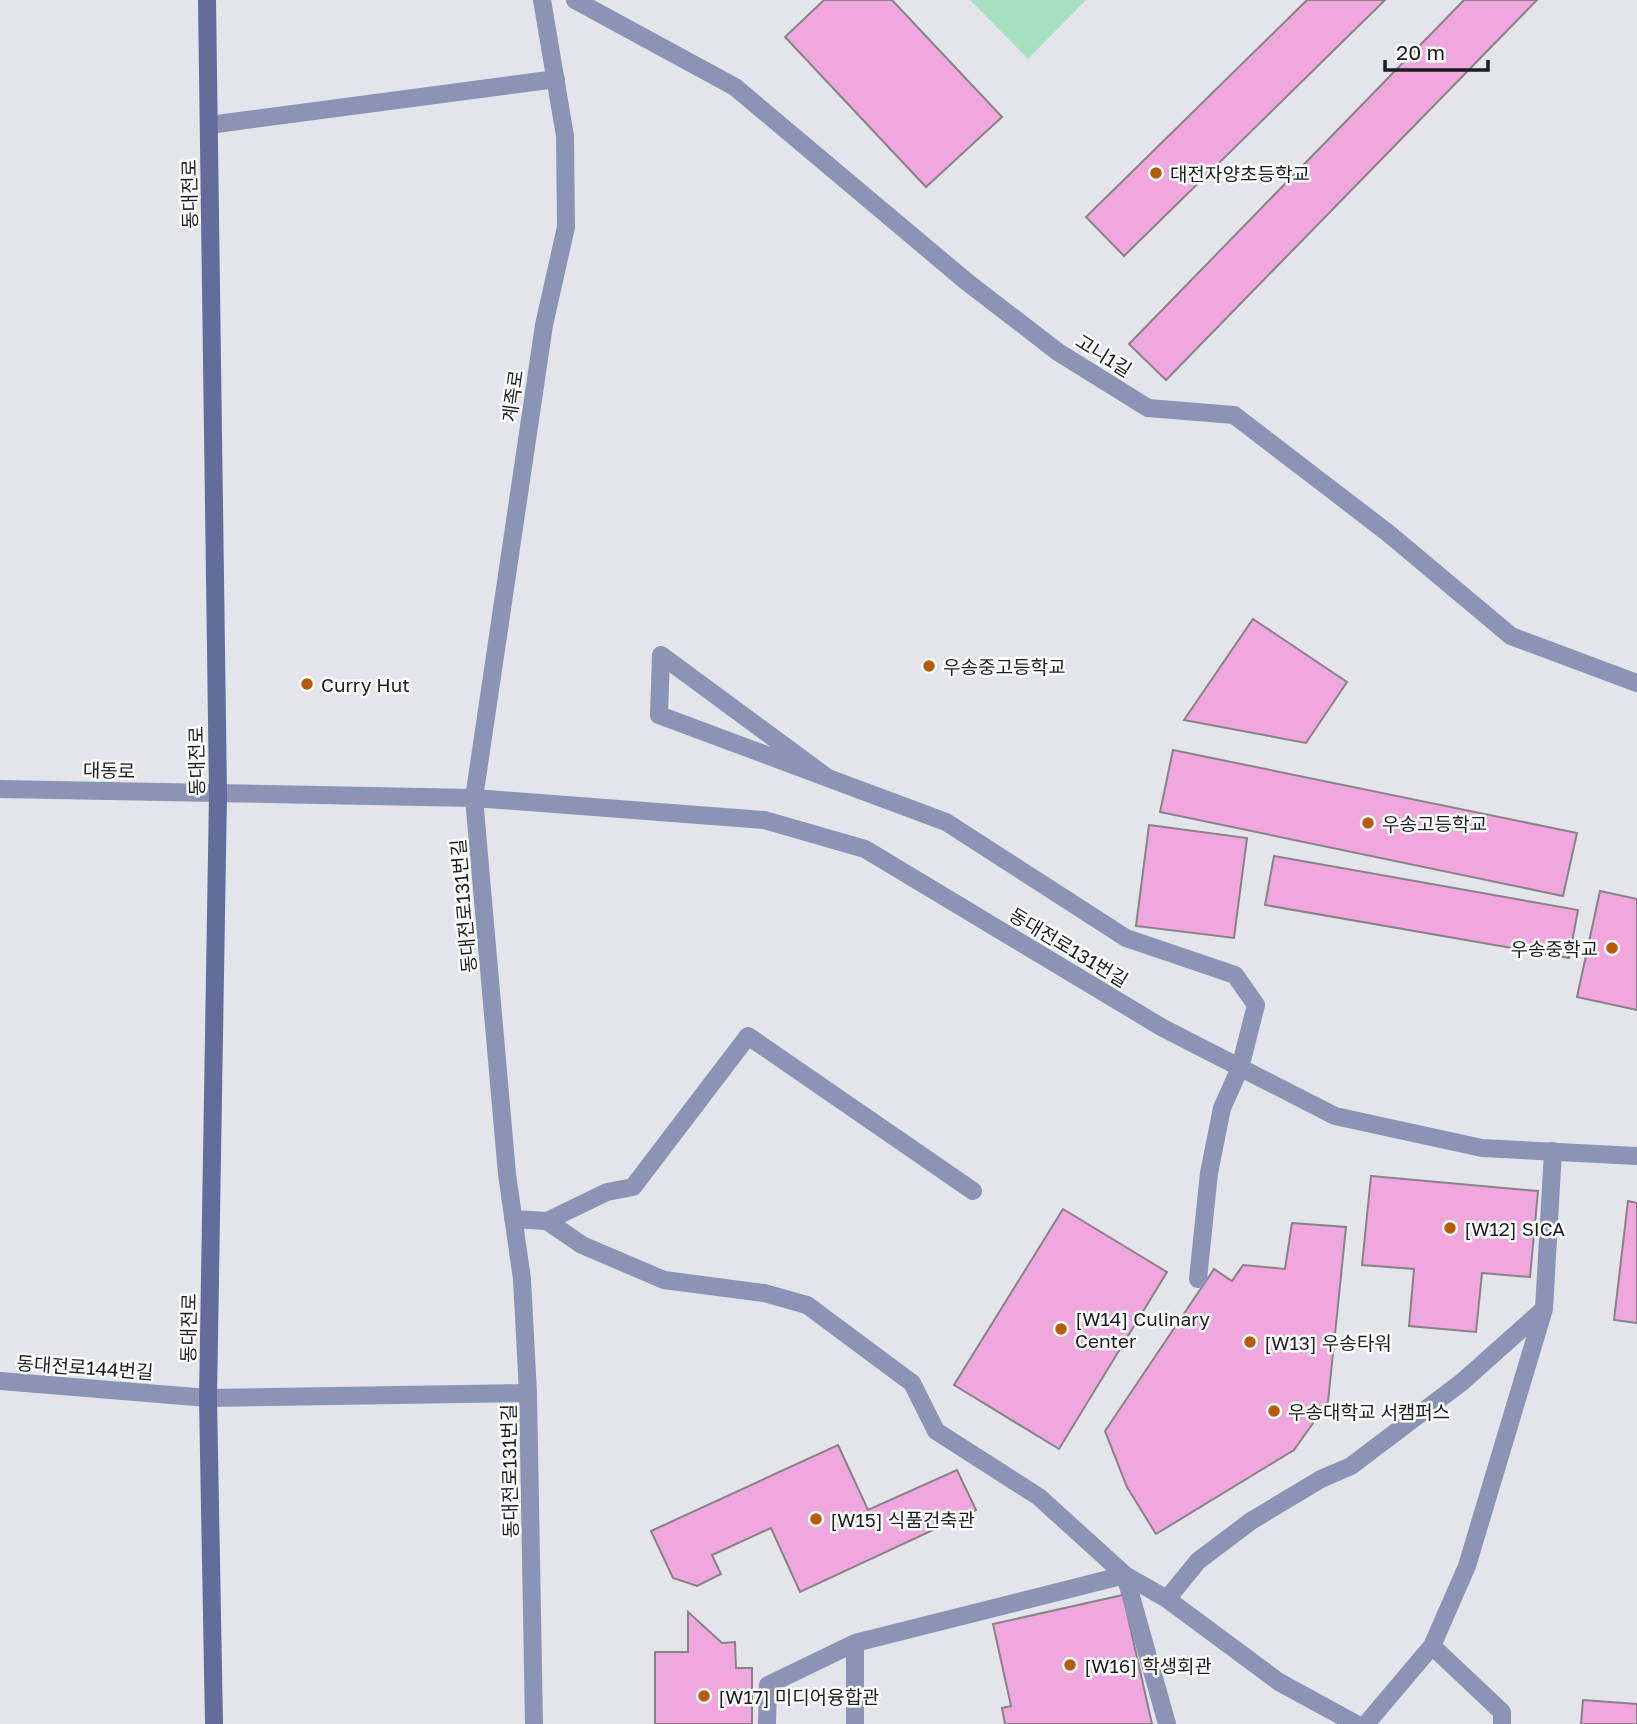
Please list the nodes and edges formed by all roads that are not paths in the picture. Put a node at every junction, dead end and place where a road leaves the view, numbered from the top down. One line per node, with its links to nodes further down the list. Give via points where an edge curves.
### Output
1 (207, 0): 5 (main road, 동대전로)
2 (542, 0): 4 (street, 계족로)
3 (575, 0): 6 (street, 고니1길, via 735,88 1058,352 1148,408 1234,415 1388,533 1511,636)
4 (556, 79): 5 (street); 10 (street, 계족로, via 565,136 566,228 544,325)
5 (209, 125): 9 (main road, 동대전로)
6 (1637, 683)
7 (828, 778): 7 (street, via 659,715 661,655 806,761); 11 (street, via 946,822 1126,939 1235,975 1256,1005)
8 (0, 789): 9 (street, 대동로)
9 (218, 794): 10 (street, 동대전로131번길); 21 (main road, 동대전로)
10 (474, 798): 11 (street, 동대전로131번길, via 764,820 865,849 1163,1028); 15 (street, 동대전로131번길)
11 (1240, 1068): 12 (street, 동대전로131번길, via 1335,1116 1482,1148); 17 (street, via 1222,1108 1209,1173)
12 (1553, 1151): 13 (street, 동대전로131번길); 18 (street)
13 (1637, 1156)
14 (973, 1191): 16 (street, via 748,1036 633,1187 607,1192)
15 (513, 1219): 16 (street); 20 (street, 동대전로131번길, via 522,1279)
16 (547, 1221): 22 (street, via 582,1245 664,1280 764,1293 807,1305 912,1383 936,1431 1039,1497)
17 (1198, 1279)
18 (1544, 1309): 23 (street, via 1462,1382 1351,1466 1251,1521 1198,1561); 25 (street, via 1466,1566)
19 (0, 1381): 21 (street, 동대전로144번길)
20 (528, 1393): 21 (street); 27 (street, 동대전로131번길)
21 (208, 1398): 26 (main road, 동대전로)
22 (1125, 1576): 23 (street); 24 (street); 30 (street)
23 (1167, 1599): 31 (street, via 1279,1682)
24 (855, 1643): 28 (street, via 768,1685); 29 (street)
25 (1432, 1646): 32 (street); 33 (street, via 1502,1712)
26 (214, 1724)
27 (534, 1724)
28 (767, 1724)
29 (855, 1724)
30 (1167, 1724)
31 (1356, 1724)
32 (1366, 1724)
33 (1502, 1724)

